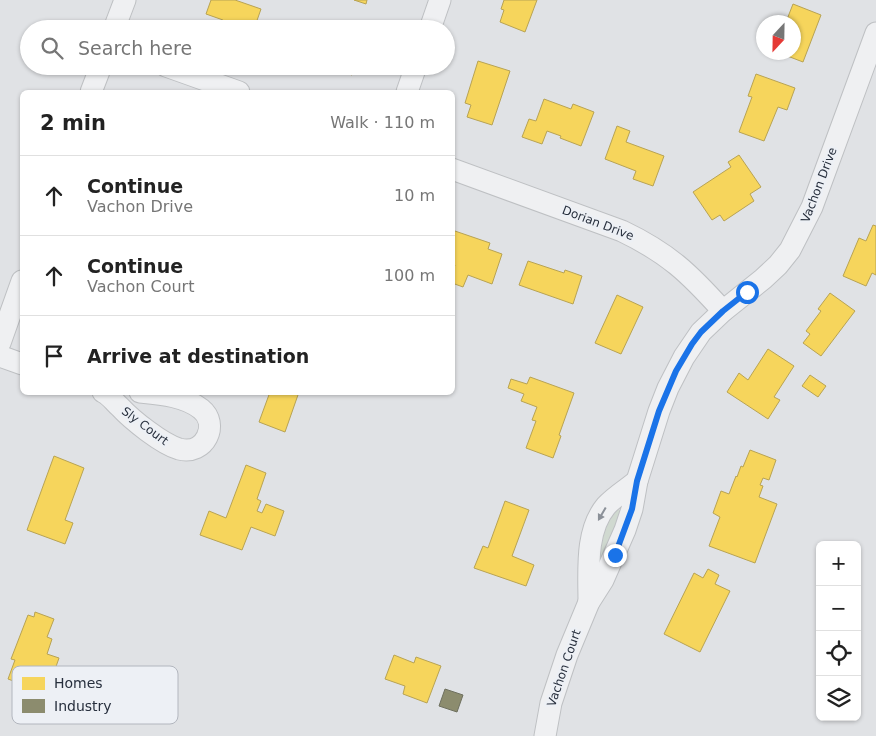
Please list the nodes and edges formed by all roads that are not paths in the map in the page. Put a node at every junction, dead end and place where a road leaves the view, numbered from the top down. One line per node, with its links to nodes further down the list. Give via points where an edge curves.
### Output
1 (125, 0): 3 (street)
2 (440, 0): 4 (street)
3 (117, 20)
4 (433, 20)
5 (876, 33): 14 (street, Vachon Drive, via 812,206 790,250 778,265)
6 (98, 75): 9 (street)
7 (191, 75): 10 (street)
8 (413, 75): 11 (street)
9 (92, 90)
10 (233, 90)
11 (407, 90)
12 (455, 170): 14 (street, Dorian Drive, via 639,239 679,266)
13 (20, 287): 15 (street)
14 (723, 311): 20 (street, Vachon Court, via 696,338 676,371 659,411)
15 (0, 343)
16 (0, 356): 17 (street)
17 (20, 363)
18 (110, 395): 19 (street, Sly Court, via 121,409 168,444 177,449 199,447 205,442 210,427 203,410)
19 (164, 395)
20 (637, 481): 21 (street, Vachon Court, via 632,509 615,555); 21 (street, Vachon Court, one-way to 21, via 607,505 596,526 589,560)
21 (589, 602): 22 (street, Vachon Court, via 558,680)
22 (545, 736)

